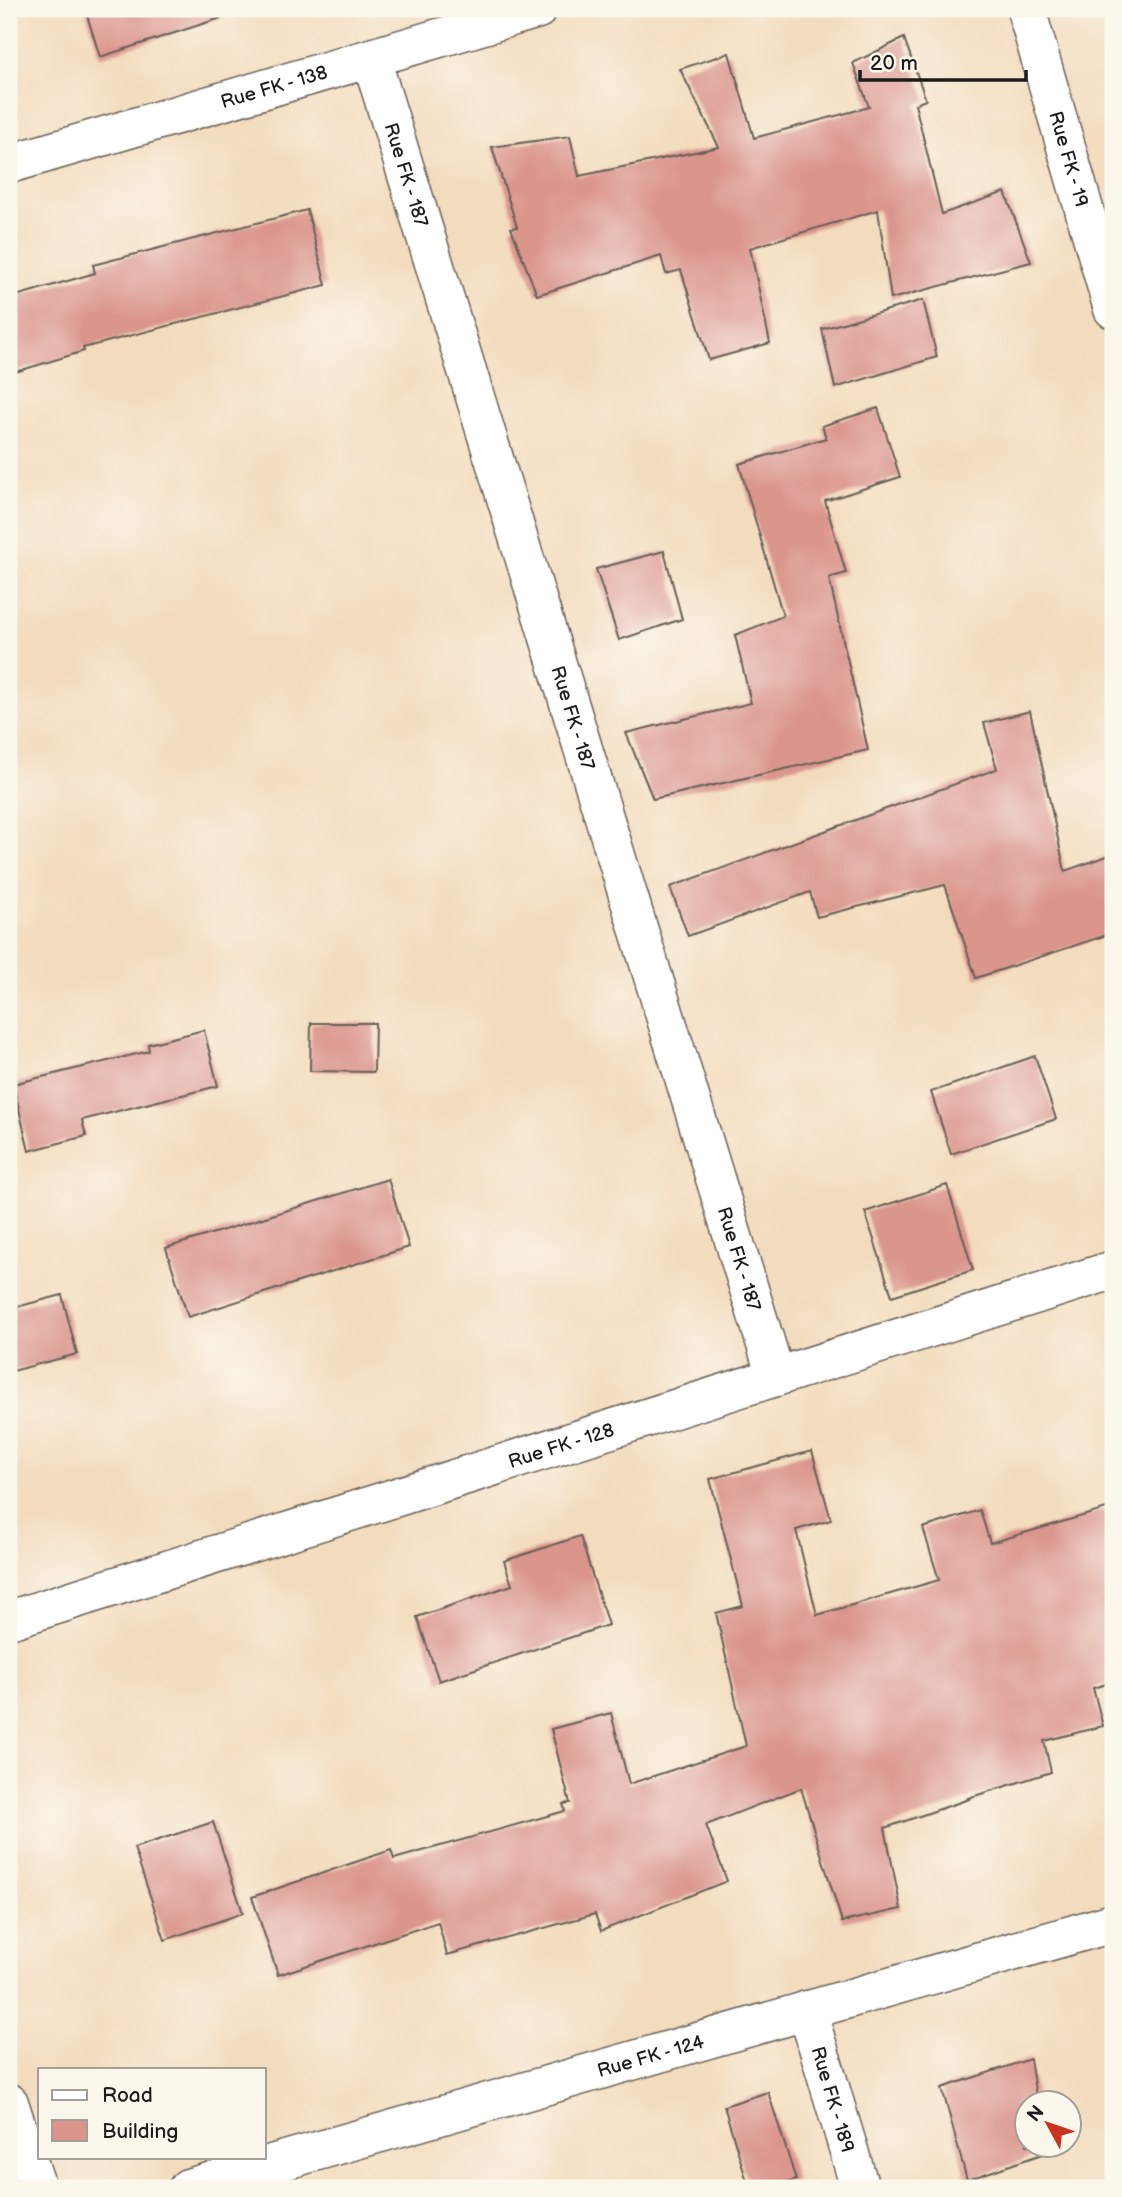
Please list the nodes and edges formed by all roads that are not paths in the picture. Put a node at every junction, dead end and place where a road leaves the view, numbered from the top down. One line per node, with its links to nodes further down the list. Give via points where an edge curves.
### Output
1 (538, 9): 3 (street, Rue FK - 138)
2 (1026, 9): 5 (street, Rue FK - 19)
3 (370, 58): 4 (street, Rue FK - 138); 7 (street, Rue FK - 187)
4 (9, 164)
5 (1113, 309)
6 (1113, 1270): 7 (street, Rue FK - 128)
7 (776, 1377): 8 (street, Rue FK - 128)
8 (9, 1620)
9 (1113, 1923): 10 (street, Rue FK - 124)
10 (807, 2010): 13 (street, Rue FK - 124); 14 (street, Rue FK - 189)
11 (9, 2103): 12 (street)
12 (37, 2188)
13 (188, 2188)
14 (860, 2188)

